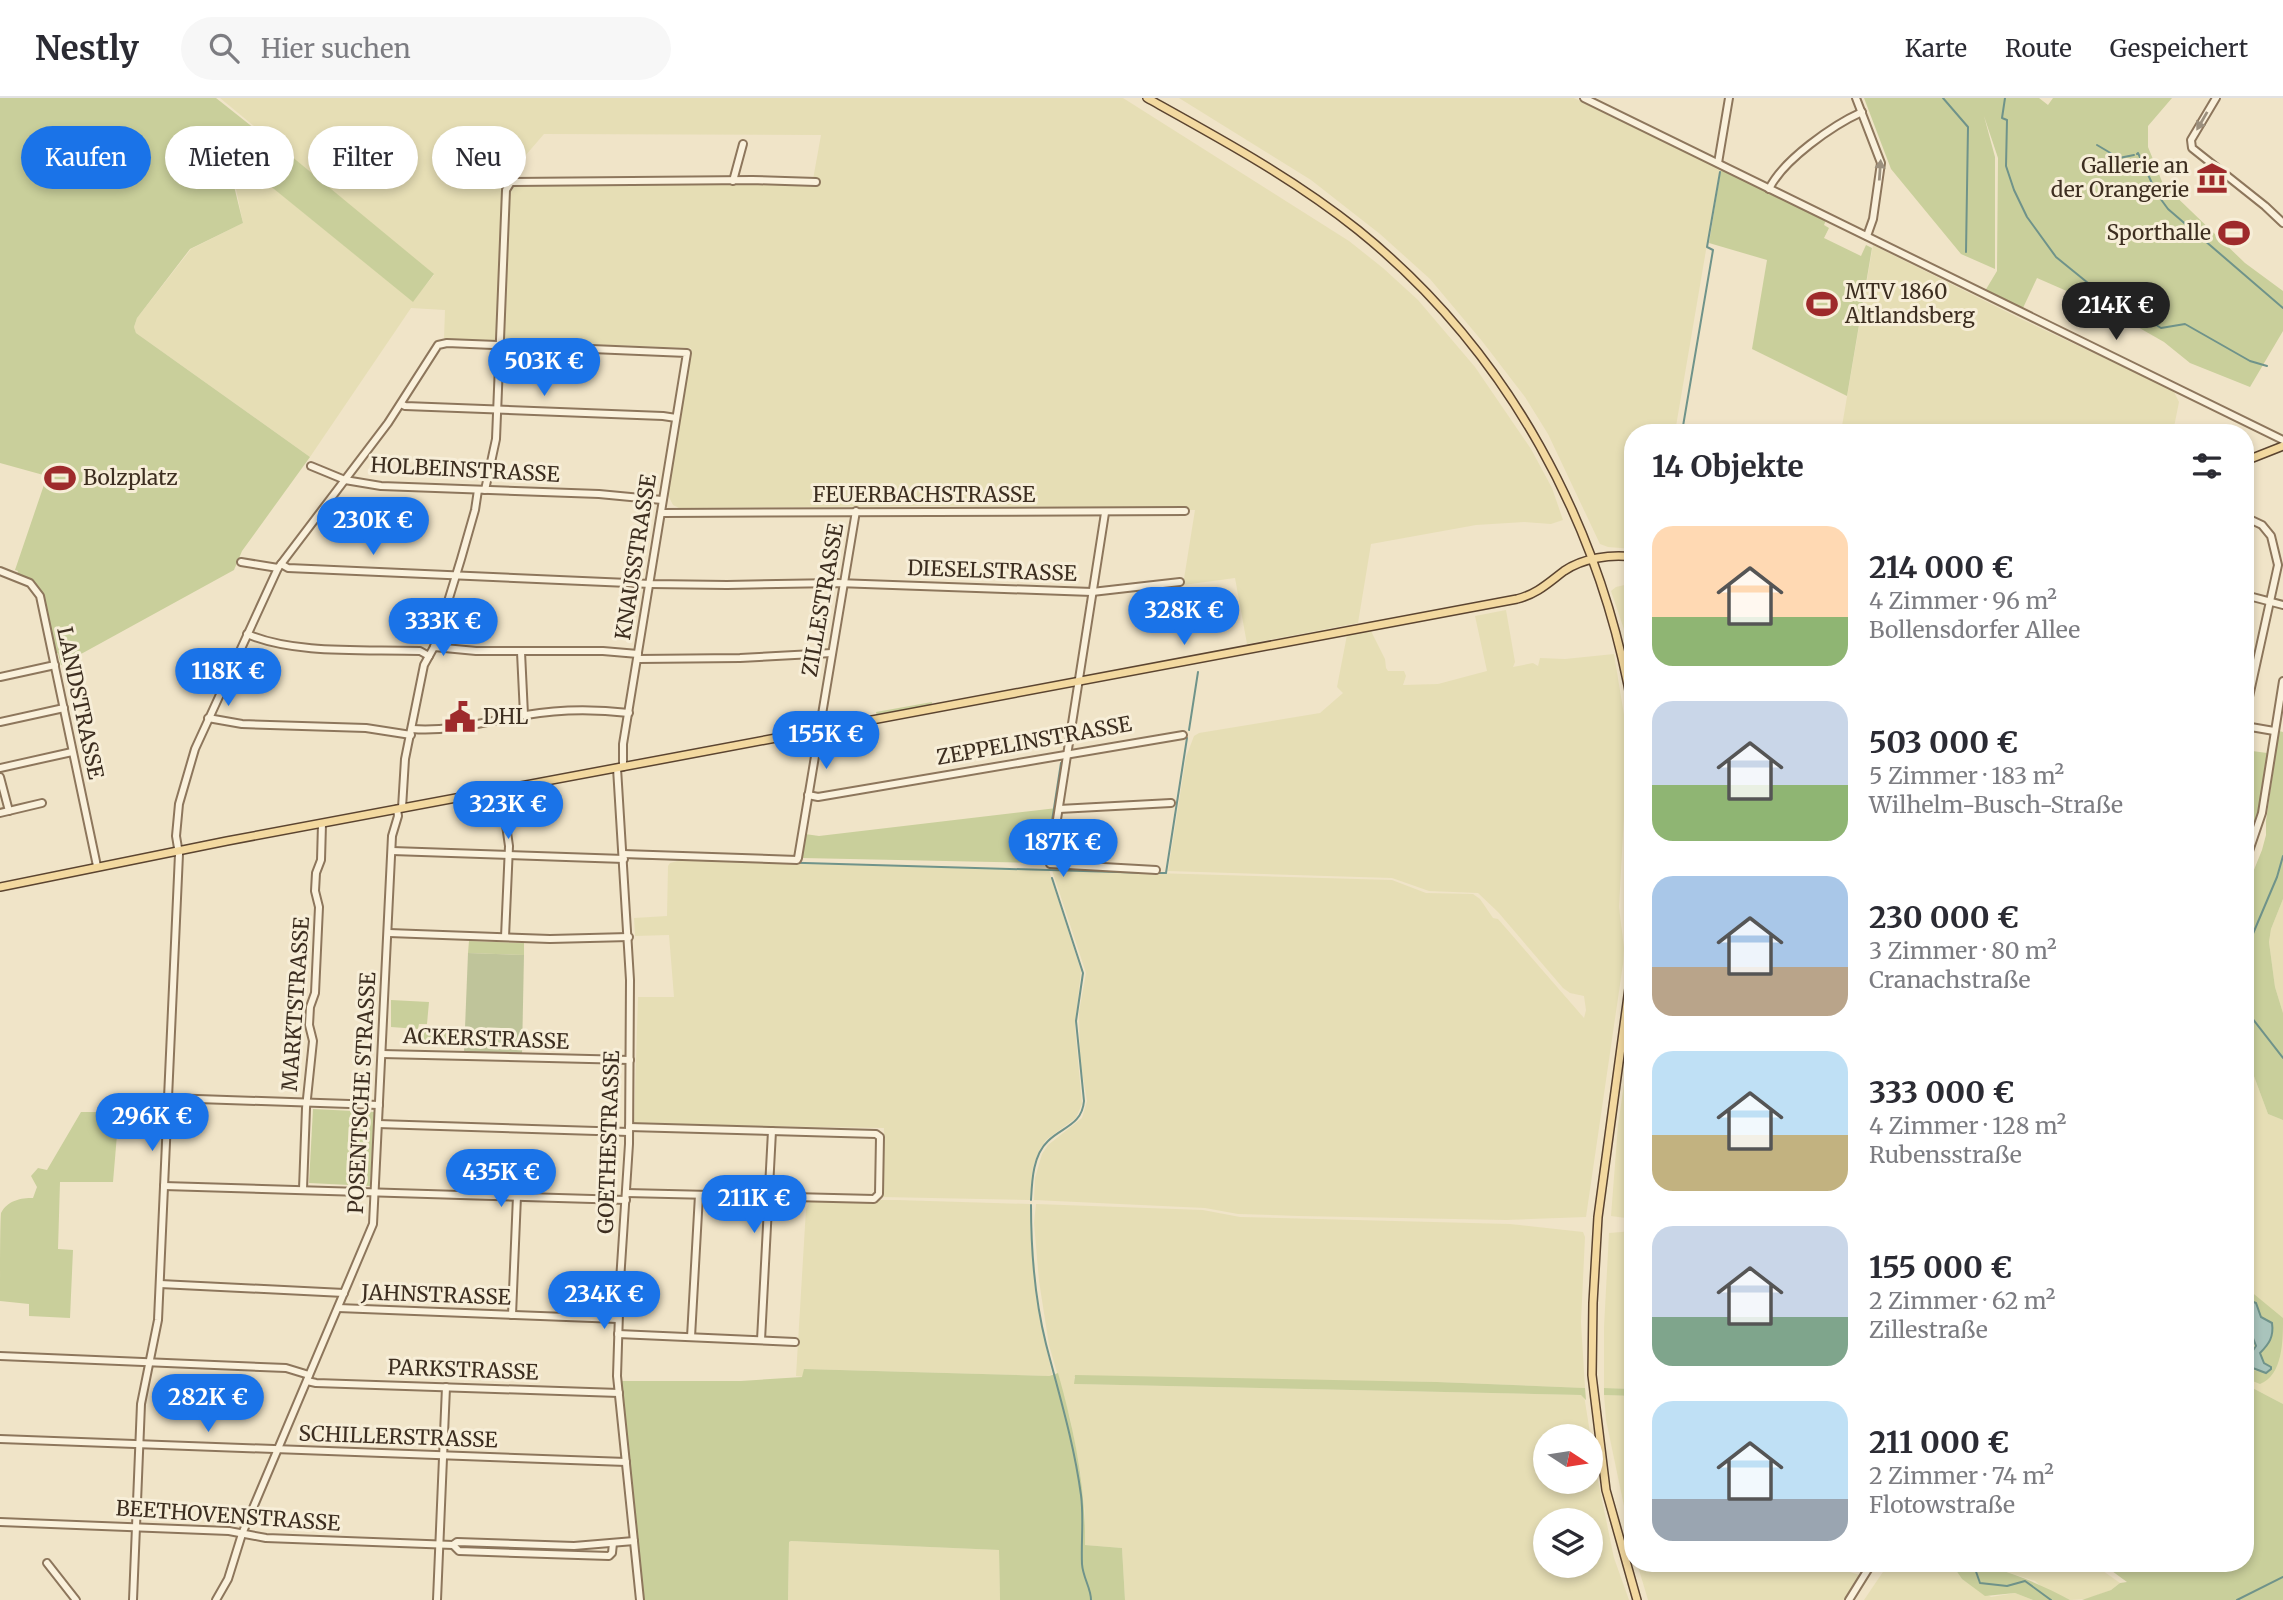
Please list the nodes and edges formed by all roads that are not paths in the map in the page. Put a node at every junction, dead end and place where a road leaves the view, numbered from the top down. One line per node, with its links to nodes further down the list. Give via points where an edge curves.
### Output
1 (1147, 98): 34 (main road, via 1296,185 1407,273 1448,317 1508,395 1548,458)
2 (1729, 98): 8 (street)
3 (1856, 98): 6 (street)
4 (2216, 98): 13 (street, one-way to 13, via 2190,144)
5 (1587, 99): 8 (street)
6 (1862, 113): 11 (street, via 1811,144); 14 (street, one-way to 6, via 1881,163)
7 (743, 144): 9 (street)
8 (1718, 163): 11 (street)
9 (733, 181): 10 (street); 15 (street, POSENTSCHE STRASSE, via 512,182 506,190)
10 (816, 182)
11 (1769, 189): 14 (street)
12 (2283, 212): 13 (street)
13 (2280, 221)
14 (1867, 236): 19 (street)
15 (500, 346): 16 (street, via 438,345); 17 (street, POSENTSCHE STRASSE); 18 (street, KNAUSSTRASSE, via 687,353)
16 (401, 404): 17 (street); 25 (street)
17 (497, 410): 18 (street); 26 (street, POSENTSCHE STRASSE, via 495,446)
18 (676, 418): 27 (street, KNAUSSTRASSE)
19 (2250, 424)
20 (2254, 426): 21 (street)
21 (2283, 440)
22 (2283, 446): 23 (main road)
23 (2254, 457)
24 (311, 466): 25 (street, HOLBEINSTRASSE)
25 (345, 480): 26 (street, HOLBEINSTRASSE); 36 (street)
26 (481, 490): 27 (street, HOLBEINSTRASSE); 38 (street, POSENTSCHE STRASSE)
27 (662, 500): 30 (street, KNAUSSTRASSE)
28 (856, 511): 30 (street, FEUERBACHSTRASSE); 31 (street, FEUERBACHSTRASSE); 40 (street, ZILLESTRASSE)
29 (1185, 511): 31 (street, FEUERBACHSTRASSE)
30 (662, 513): 41 (street, KNAUSSTRASSE)
31 (1105, 513): 42 (street)
32 (2254, 522): 44 (street, via 2265,528 2274,543 2278,565)
33 (1624, 556): 34 (main road)
34 (1594, 559): 52 (main road); 57 (main road, via 1575,564 1537,592 1517,599)
35 (241, 562): 36 (street, DIESELSTRASSE)
36 (279, 566): 38 (street, DIESELSTRASSE); 46 (street)
37 (0, 571): 53 (street, LANDSTRASSE, via 37,590)
38 (456, 574): 41 (street, DIESELSTRASSE); 47 (street, POSENTSCHE STRASSE)
39 (1180, 582): 42 (street, DIESELSTRASSE)
40 (844, 583): 41 (street, DIESELSTRASSE); 42 (street, DIESELSTRASSE); 49 (street, ZILLESTRASSE)
41 (650, 584): 51 (street, KNAUSSTRASSE)
42 (1092, 592): 57 (street)
43 (2254, 597): 44 (street)
44 (2271, 602): 45 (street); 54 (street)
45 (2283, 605)
46 (247, 634): 50 (street, via 292,647 420,651); 61 (street)
47 (434, 647): 48 (street); 50 (street, POSENTSCHE STRASSE)
48 (521, 652): 51 (street, via 603,650); 60 (street)
49 (832, 653): 51 (street, via 740,658); 64 (street, ZILLESTRASSE)
50 (429, 656): 66 (street, POSENTSCHE STRASSE)
51 (638, 656): 59 (street, KNAUSSTRASSE)
52 (1624, 662)
53 (55, 665): 55 (street); 58 (street, LANDSTRASSE)
54 (2254, 668)
55 (0, 677)
56 (2283, 681): 65 (street)
57 (1079, 682): 64 (main road); 69 (street)
58 (64, 708): 62 (street); 68 (street, LANDSTRASSE)
59 (629, 713): 60 (street, via 572,710); 70 (street, KNAUSSTRASSE)
60 (524, 715): 66 (street)
61 (208, 718): 66 (street, via 242,724); 83 (street, via 181,796 176,836)
62 (0, 722)
63 (2254, 728): 65 (street)
64 (819, 730): 70 (main road); 74 (street, ZILLESTRASSE)
65 (2274, 731): 82 (street)
66 (412, 732): 77 (street, POSENTSCHE STRASSE)
67 (1183, 735): 69 (street, ZEPPELINSTRASSE)
68 (72, 752): 71 (street); 87 (street, LANDSTRASSE)
69 (1068, 753): 74 (street, ZEPPELINSTRASSE); 78 (street)
70 (620, 767): 73 (main road); 86 (street, GOETHESTRASSE)
71 (0, 768)
72 (0, 777): 79 (street)
73 (501, 790): 77 (main road); 85 (street)
74 (808, 795): 86 (street, ZILLESTRASSE, via 797,860)
75 (42, 803): 79 (street)
76 (1171, 803): 78 (street)
77 (399, 809): 81 (main road); 84 (street, POSENTSCHE STRASSE)
78 (1059, 809): 88 (street, via 1050,864)
79 (9, 811): 80 (street)
80 (0, 813)
81 (322, 824): 83 (main road); 97 (street, MARKTSTRASSE)
82 (2254, 838)
83 (179, 850): 87 (main road); 96 (street)
84 (392, 851): 85 (street); 90 (street, POSENTSCHE STRASSE)
85 (508, 855): 86 (street); 91 (street)
86 (624, 857): 92 (street, GOETHESTRASSE)
87 (97, 866): 89 (main road)
88 (1156, 870)
89 (0, 887)
90 (389, 933): 91 (street); 94 (street, POSENTSCHE STRASSE)
91 (505, 937): 92 (street)
92 (629, 937): 95 (street, GOETHESTRASSE)
93 (1624, 1025): 135 (main road, via 1598,1217 1592,1303 1592,1375 1606,1490)
94 (382, 1054): 95 (street, ACKERSTRASSE); 98 (street, POSENTSCHE STRASSE)
95 (630, 1060): 100 (street, GOETHESTRASSE)
96 (168, 1098): 97 (street); 102 (street)
97 (307, 1104): 98 (street); 103 (street, MARKTSTRASSE)
98 (379, 1105): 99 (street, POSENTSCHE STRASSE)
99 (379, 1124): 100 (street); 104 (street, POSENTSCHE STRASSE)
100 (629, 1130): 101 (street); 107 (street, GOETHESTRASSE)
101 (772, 1131): 108 (street); 108 (street, via 879,1135 877,1198)
102 (164, 1186): 103 (street); 109 (street)
103 (303, 1189): 104 (street)
104 (375, 1191): 106 (street); 110 (street, POSENTSCHE STRASSE, via 373,1224)
105 (699, 1195): 107 (street); 108 (street); 115 (street)
106 (517, 1196): 107 (street); 112 (street)
107 (626, 1196): 113 (street, GOETHESTRASSE)
108 (770, 1196): 116 (street)
109 (160, 1283): 110 (street); 119 (street)
110 (344, 1293): 111 (street, POSENTSCHE STRASSE)
111 (338, 1308): 112 (street, JAHNSTRASSE); 120 (street, POSENTSCHE STRASSE)
112 (512, 1315): 113 (street, JAHNSTRASSE)
113 (618, 1319): 114 (street, GOETHESTRASSE)
114 (618, 1334): 115 (street); 122 (street, GOETHESTRASSE)
115 (691, 1337): 116 (street)
116 (761, 1340): 117 (street)
117 (795, 1342)
118 (0, 1356): 119 (street, PARKSTRASSE)
119 (149, 1362): 120 (street, PARKSTRASSE, via 286,1368); 124 (street)
120 (308, 1378): 121 (street, PARKSTRASSE, via 316,1383); 125 (street, POSENTSCHE STRASSE)
121 (446, 1387): 122 (street, PARKSTRASSE); 126 (street)
122 (619, 1393): 127 (street, GOETHESTRASSE)
123 (0, 1439): 124 (street, SCHILLERSTRASSE)
124 (139, 1445): 125 (street, SCHILLERSTRASSE); 129 (street)
125 (278, 1449): 126 (street, SCHILLERSTRASSE); 130 (street, POSENTSCHE STRASSE)
126 (444, 1456): 127 (street, SCHILLERSTRASSE); 133 (street)
127 (626, 1462): 131 (street, GOETHESTRASSE)
128 (0, 1522): 129 (street, BEETHOVENSTRASSE)
129 (136, 1527): 130 (street, BEETHOVENSTRASSE); 140 (street)
130 (242, 1534): 133 (street, BEETHOVENSTRASSE); 141 (street, POSENTSCHE STRASSE)
131 (634, 1541): 132 (street, BEETHOVENSTRASSE); 143 (street, GOETHESTRASSE)
132 (613, 1543): 134 (street, BEETHOVENSTRASSE); 134 (street, BEETHOVENSTRASSE, via 609,1556 458,1551)
133 (440, 1544): 134 (street, BEETHOVENSTRASSE); 142 (street)
134 (453, 1545)
135 (1624, 1554)
136 (47, 1563): 139 (street)
137 (1629, 1572): 144 (main road)
138 (1866, 1572): 145 (street)
139 (76, 1600)
140 (133, 1600)
141 (216, 1600)
142 (437, 1600)
143 (640, 1600)
144 (1637, 1600)
145 (1849, 1600)

